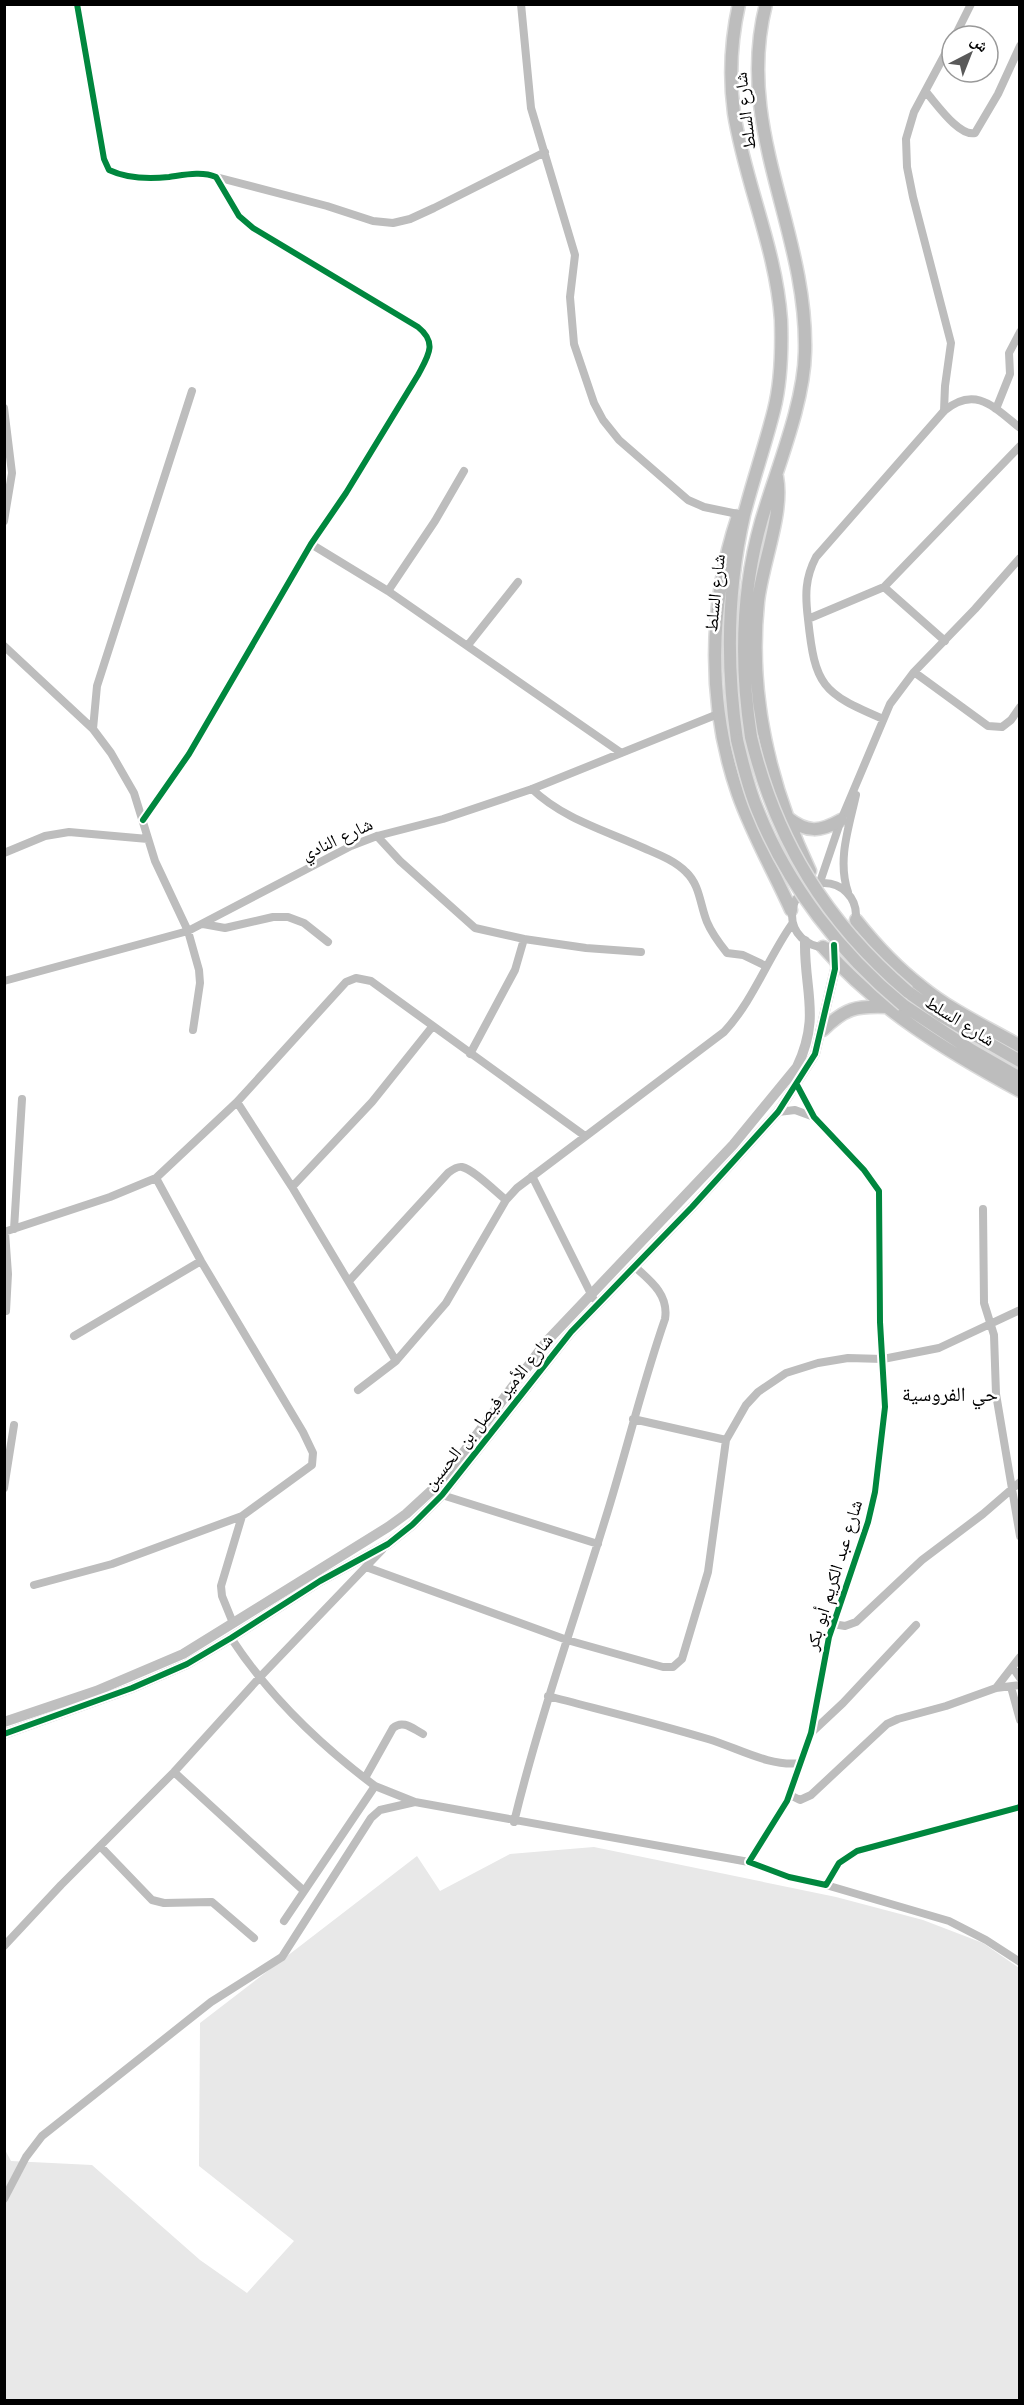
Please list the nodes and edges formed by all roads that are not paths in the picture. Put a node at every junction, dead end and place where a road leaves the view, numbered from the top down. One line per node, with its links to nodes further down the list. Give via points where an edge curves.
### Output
1 (77, 4): 11 (street, via 109,170 126,176)
2 (521, 4): 10 (street, via 528,91)
3 (739, 4): 21 (main road, شارع السلط, via 732,50 734,112 772,257 781,340 774,409)
4 (766, 4): 20 (main road, شارع السلط, via 757,62 759,108 793,243 806,334 801,389)
5 (971, 4): 6 (street)
6 (961, 24)
7 (1020, 46): 9 (street, via 998,94 973,134 956,125)
8 (940, 65): 9 (street)
9 (926, 92): 16 (street, via 914,112 906,139 907,167 951,343)
10 (545, 152): 11 (street, via 434,208 393,223); 22 (street, via 575,255 570,297 574,344 603,420 619,440 688,500)
11 (216, 177): 24 (street, via 239,216 253,228 418,327 429,338 429,353 418,375)
12 (1020, 332): 15 (street, via 1009,353 1010,374)
13 (192, 391): 37 (street, via 97,686)
14 (4, 408): 23 (street, via 12,473)
15 (996, 409): 16 (street, via 973,398 954,402); 17 (street)
16 (944, 411): 29 (street, via 816,557 806,581)
17 (1020, 428)
18 (1020, 446): 27 (street)
19 (464, 471): 28 (street)
20 (777, 472): 41 (main road, via 779,498 758,601 756,692 763,735); 68 (main road, شارع السلط, bridge, via 754,547 745,605 743,665 751,737 767,795 788,845 812,885 886,972 920,1001)
21 (748, 503): 22 (main road); 69 (main road, شارع السلط, bridge, via 729,614 729,676 736,740 770,839 797,887 838,941 884,990 915,1014)
22 (738, 514): 35 (main road, via 719,590)
23 (4, 521)
24 (311, 544): 28 (street); 42 (street, via 189,754)
25 (1020, 558): 30 (street)
26 (518, 582): 31 (street)
27 (884, 587): 29 (street); 30 (street)
28 (388, 591): 31 (street)
29 (808, 619): 36 (street, via 812,657 824,684 846,703)
30 (945, 641): 33 (street)
31 (468, 645): 38 (street)
32 (4, 646): 37 (street)
33 (914, 672): 34 (street, via 988,726 1002,727); 36 (street)
34 (1020, 707)
35 (718, 714): 38 (street, شارع النادي); 49 (main road, via 738,794)
36 (883, 719): 39 (street)
37 (93, 729): 42 (street, via 126,778)
38 (620, 752): 40 (street, شارع النادي)
39 (861, 776): 43 (street); 48 (street, via 844,857)
40 (532, 789): 44 (street, شارع النادي); 60 (street, via 556,809 678,865 694,882 711,932 727,953 743,955)
41 (786, 817): 43 (main road, via 810,830); 47 (main road)
42 (143, 820): 45 (street)
43 (841, 820): 47 (street)
44 (377, 836): 51 (street, شارع النادي); 54 (street, via 414,875 475,928)
45 (147, 839): 46 (street, via 69,832 45,836); 53 (street)
46 (4, 853)
47 (818, 883): 48 (street, via 839,886); 49 (street, via 801,891)
48 (849, 895): 50 (street)
49 (791, 910): 52 (street)
50 (856, 920): 57 (street, via 847,938); 66 (main road, via 921,987)
51 (203, 924): 53 (street, شارع النادي); 56 (street, via 225,928 288,917 304,923)
52 (792, 924): 55 (street); 60 (street)
53 (188, 931): 61 (street, شارع النادي); 64 (street, via 200,970)
54 (524, 939): 58 (street); 67 (street, via 515,970)
55 (805, 941): 57 (street); 87 (street, شارع الأمير فيصل بن الحسين, via 811,1016 797,1066 733,1145)
56 (328, 942)
57 (829, 946): 59 (main road)
58 (641, 952)
59 (835, 961): 62 (main road); 65 (street, شارع الأمير فيصل بن الحسين)
60 (766, 966): 76 (street, via 724,1032)
61 (4, 981)
62 (886, 1007): 65 (main road, via 864,1006 845,1011); 71 (main road, via 949,1051)
63 (432, 1027): 67 (street); 73 (street, via 371,981 350,980); 79 (street, via 372,1102)
64 (193, 1030)
65 (823, 1030): 70 (street, شارع الأمير فيصل بن الحسين, via 815,1054)
66 (1020, 1046)
67 (470, 1054): 76 (street)
68 (1020, 1061)
69 (1020, 1078)
70 (797, 1085): 74 (street, شارع الأمير فيصل بن الحسين); 75 (street, شارع عبد الكريم أبو بكر)
71 (1020, 1091)
72 (22, 1099): 82 (street)
73 (237, 1102): 78 (street); 79 (street)
74 (778, 1112): 75 (street, via 795,1110); 85 (street, شارع الأمير فيصل بن الحسين, via 693,1208)
75 (814, 1117): 93 (street, شارع عبد الكريم أبو بكر, via 879,1191)
76 (585, 1136): 77 (street)
77 (532, 1176): 80 (street); 87 (street)
78 (156, 1178): 82 (street); 84 (street)
79 (292, 1187): 86 (street)
80 (506, 1200): 86 (street, via 470,1171 456,1168); 94 (street, via 452,1294)
81 (983, 1209): 91 (street, via 984,1295)
82 (14, 1228): 83 (street)
83 (5, 1232): 90 (street)
84 (201, 1261): 92 (street); 103 (street, via 313,1453 311,1468)
85 (634, 1267): 88 (street, شارع الأمير فيصل بن الحسين); 96 (street, via 658,1290 666,1312)
86 (349, 1281): 94 (street)
87 (590, 1293): 88 (street); 109 (street, شارع الأمير فيصل بن الحسين, via 546,1342 428,1495 388,1527)
88 (596, 1307): 102 (street, شارع الأمير فيصل بن الحسين, via 571,1332)
89 (1020, 1310): 91 (street)
90 (6, 1311)
91 (991, 1324): 93 (street, via 939,1348); 101 (street)
92 (74, 1336)
93 (883, 1359): 98 (street, via 834,1360 786,1373 746,1405); 111 (street, شارع عبد الكريم أبو بكر, via 885,1407 875,1492)
94 (396, 1361): 95 (street)
95 (358, 1390)
96 (633, 1419): 98 (street); 106 (street)
97 (14, 1425): 100 (street)
98 (726, 1440): 114 (street, via 708,1572 682,1659 673,1667 663,1667)
99 (1020, 1482): 101 (street)
100 (4, 1488)
101 (1010, 1490): 104 (street); 111 (street, via 922,1560 856,1622)
102 (442, 1495): 105 (street, شارع الأمير فيصل بن الحسين); 106 (street)
103 (242, 1516): 108 (street, via 112,1564); 110 (street, via 221,1586)
104 (1020, 1536)
105 (388, 1544): 107 (street); 109 (street, شارع الأمير فيصل بن الحسين)
106 (598, 1544): 114 (street)
107 (366, 1567): 114 (street); 117 (street)
108 (34, 1585)
109 (252, 1617): 110 (street, شارع الأمير فيصل بن الحسين); 113 (street, شارع الأمير فيصل بن الحسين)
110 (233, 1623): 123 (street, شارع الأمير فيصل بن الحسين, via 158,1666)
111 (832, 1624): 124 (street, شارع عبد الكريم أبو بكر)
112 (916, 1624): 124 (street)
113 (231, 1638): 117 (street); 125 (street, شارع الأمير فيصل بن الحسين, via 154,1680)
114 (567, 1640): 121 (street)
115 (1020, 1657): 116 (street)
116 (1013, 1668): 118 (street); 120 (street)
117 (260, 1677): 128 (street); 129 (street, via 307,1729)
118 (1020, 1678)
119 (1015, 1686): 120 (street); 122 (street)
120 (996, 1688): 131 (street, via 887,1724 811,1795 801,1800)
121 (548, 1696): 127 (street, via 709,1739 775,1762); 135 (street)
122 (1020, 1720)
123 (4, 1722)
124 (811, 1733): 127 (street, شارع عبد الكريم أبو بكر)
125 (4, 1734)
126 (423, 1734): 129 (street, via 398,1724)
127 (801, 1763): 131 (street, شارع عبد الكريم أبو بكر)
128 (174, 1772): 137 (street); 140 (street)
129 (365, 1778): 130 (street)
130 (375, 1786): 132 (street); 134 (street)
131 (790, 1795): 138 (street, شارع عبد الكريم أبو بكر)
132 (415, 1802): 135 (street); 136 (street, via 380,1810)
133 (1020, 1807): 139 (street, via 856,1851 839,1863)
134 (351, 1821): 136 (street); 140 (street)
135 (514, 1822): 138 (street)
136 (364, 1827): 145 (street, via 283,1956 210,2002 42,2136)
137 (100, 1846): 142 (street, via 152,1900 213,1902); 143 (street)
138 (749, 1862): 139 (street)
139 (826, 1885): 144 (street, via 949,1921)
140 (304, 1891): 141 (street)
141 (284, 1921)
142 (254, 1938)
143 (4, 1946)
144 (1020, 1962)
145 (4, 2199)

